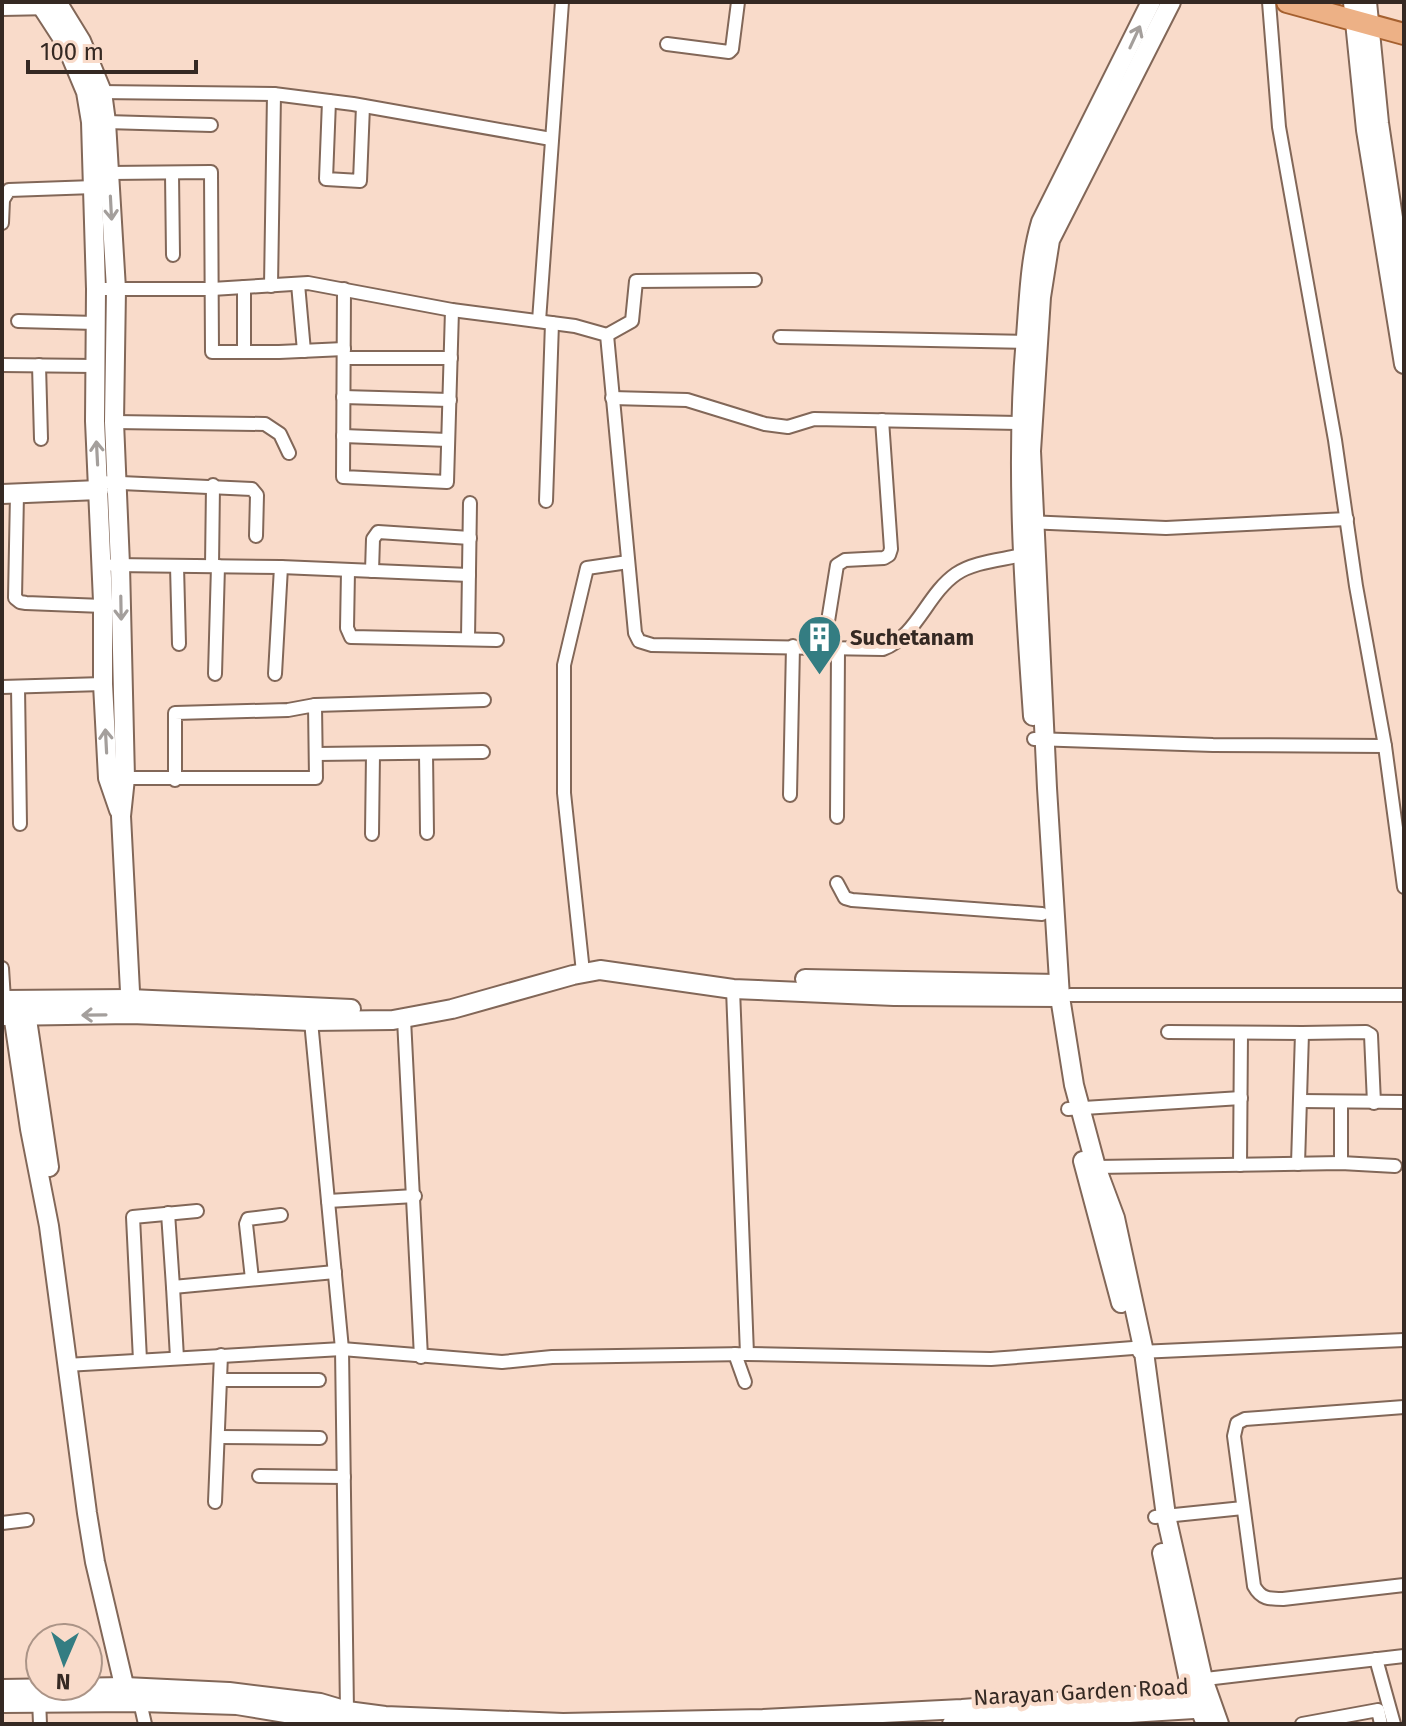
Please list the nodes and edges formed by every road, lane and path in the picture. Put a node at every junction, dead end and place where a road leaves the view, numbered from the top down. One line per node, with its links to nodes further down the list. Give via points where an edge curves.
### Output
1 (562, 2): 19 (street)
2 (738, 2): 12 (street, via 729,52)
3 (1151, 2): 40 (street, one-way to 3, via 1041,222)
4 (1171, 2): 65 (street, via 1050,240 1041,297)
5 (1269, 2): 64 (street, via 1279,127)
6 (1367, 2): 10 (street)
7 (1290, 3): 10 (main road)
8 (49, 4): 9 (street); 13 (street, via 81,41)
9 (2, 6)
10 (1360, 16): 11 (main road); 27 (street, via 1366,130)
11 (1404, 34)
12 (667, 44)
13 (94, 92): 14 (street); 17 (street); 22 (street)
14 (274, 94): 15 (street); 28 (street)
15 (329, 101): 16 (street); 16 (street, via 326,179 360,181)
16 (363, 106): 19 (street)
17 (106, 122): 18 (street); 20 (street)
18 (211, 125)
19 (551, 139): 36 (street)
20 (109, 173): 21 (street); 31 (street, one-way to 31)
21 (172, 174): 24 (street); 32 (street, via 211,172)
22 (94, 187): 23 (street, via 9,190); 30 (street)
23 (2, 223)
24 (173, 255)
25 (755, 280): 38 (street, via 636,281 632,321)
26 (298, 284): 28 (street); 33 (street); 41 (street)
27 (1400, 285): 45 (street)
28 (271, 286): 29 (street)
29 (244, 287): 32 (street); 42 (street)
30 (96, 289): 31 (street); 37 (street)
31 (116, 289): 32 (street); 53 (street)
32 (212, 289): 42 (street, via 212,352)
33 (344, 289): 34 (street); 43 (street)
34 (452, 310): 36 (street); 44 (street)
35 (18, 321): 37 (street)
36 (546, 322): 38 (street); 62 (street)
37 (96, 323): 48 (street)
38 (607, 335): 50 (street)
39 (780, 337): 40 (street)
40 (1025, 342): 54 (street)
41 (304, 351): 42 (street); 43 (street)
42 (244, 352)
43 (344, 353): 44 (street); 49 (street)
44 (451, 358): 51 (street)
45 (1404, 364)
46 (2, 365): 47 (street)
47 (39, 365): 48 (street); 56 (street)
48 (95, 366): 59 (street, one-way to 48)
49 (343, 397): 51 (street); 55 (street)
50 (612, 398): 52 (street, via 687,400 788,427 814,419); 69 (street)
51 (450, 400): 57 (street)
52 (882, 420): 54 (street); 82 (street, via 891,549 884,558 837,565)
53 (114, 422): 58 (street, via 265,424 280,434); 59 (street)
54 (1020, 423): 65 (street)
55 (343, 436): 57 (street); 57 (street, via 343,477 447,482)
56 (41, 439)
57 (448, 440)
58 (289, 453)
59 (105, 485): 60 (street); 61 (street); 70 (street)
60 (213, 485): 66 (street, via 256,492); 72 (street)
61 (10, 494): 77 (street, via 15,598)
62 (546, 501)
63 (470, 503): 67 (street)
64 (1347, 519): 65 (street, via 1166,528); 92 (street)
65 (1028, 522): 68 (street); 91 (street)
66 (256, 536)
67 (470, 538): 75 (street, via 378,532); 76 (street)
68 (1022, 555): 83 (street, via 954,575 892,646); 91 (street)
69 (628, 562): 81 (street, via 639,641); 107 (street, via 587,568 564,665 564,793)
70 (111, 565): 71 (street); 77 (street); 97 (street, one-way to 97)
71 (177, 566): 72 (street); 80 (street)
72 (215, 566): 73 (street); 84 (street)
73 (281, 567): 74 (street); 85 (street)
74 (348, 571): 75 (street); 78 (street, via 351,637)
75 (372, 571): 76 (street)
76 (469, 575): 78 (street)
77 (103, 606): 86 (street)
78 (468, 639): 79 (street)
79 (497, 640)
80 (179, 644)
81 (793, 646): 82 (street); 99 (street)
82 (824, 646): 83 (street)
83 (838, 649): 100 (street)
84 (215, 674)
85 (275, 674)
86 (103, 684): 88 (street); 97 (street, one-way to 86)
87 (2, 687): 88 (street)
88 (18, 687): 101 (street)
89 (484, 700): 90 (street)
90 (315, 705): 95 (street); 98 (street, via 175,713)
91 (1040, 739): 92 (street); 106 (street); 110 (street)
92 (1385, 746): 105 (street)
93 (483, 752): 94 (street)
94 (426, 753): 96 (street); 102 (street)
95 (316, 754): 96 (street); 98 (street, via 316,778)
96 (373, 754): 103 (street)
97 (116, 778): 98 (street); 113 (street)
98 (175, 780)
99 (790, 795)
100 (837, 817)
101 (20, 824)
102 (427, 833)
103 (372, 834)
104 (837, 883): 106 (street, via 852,900)
105 (1404, 887)
106 (1042, 914): 110 (street)
107 (582, 966): 109 (street); 110 (street, via 603,960 747,978); 113 (street, via 398,1010); 114 (street, via 452,1009)
108 (2, 968): 112 (street)
109 (733, 989): 110 (street, via 894,996); 141 (street)
110 (1057, 991): 111 (street); 124 (street)
111 (1404, 995)
112 (12, 1007): 113 (street); 146 (street, via 62,1247)
113 (131, 1007): 115 (street)
114 (404, 1019): 115 (street); 130 (street)
115 (311, 1021): 131 (street)
116 (1168, 1032): 117 (street)
117 (1241, 1033): 118 (street); 119 (street)
118 (1302, 1033): 120 (street); 123 (street, via 1371,1035)
119 (1241, 1098): 124 (street); 127 (street)
120 (1300, 1101): 122 (street); 126 (street)
121 (1404, 1102): 123 (street)
122 (1341, 1103): 123 (street); 125 (street)
123 (1374, 1103)
124 (1074, 1109): 129 (street); 140 (street)
125 (1341, 1163): 126 (street); 128 (street)
126 (1298, 1164): 127 (street)
127 (1240, 1165): 129 (street)
128 (1395, 1166)
129 (1096, 1167): 140 (street, via 1115,1218)
130 (415, 1196): 131 (street); 143 (street)
131 (328, 1201): 135 (street)
132 (197, 1211): 133 (street)
133 (168, 1213): 137 (street); 145 (street, via 133,1217)
134 (281, 1215): 136 (street, via 248,1219)
135 (335, 1272): 136 (street); 139 (street)
136 (252, 1279): 137 (street)
137 (173, 1287): 144 (street)
138 (1404, 1340): 140 (street)
139 (342, 1349): 142 (street); 143 (street); 154 (street)
140 (1137, 1351): 141 (street, via 991,1359); 157 (street)
141 (741, 1354): 143 (street, via 502,1362); 149 (street)
142 (221, 1355): 144 (street); 147 (street)
143 (421, 1357)
144 (177, 1358): 145 (street)
145 (140, 1360): 146 (street)
146 (72, 1364): 166 (street, via 72,1420 95,1562)
147 (220, 1380): 148 (street); 151 (street)
148 (319, 1380)
149 (745, 1382)
150 (1404, 1407): 156 (street, via 1240,1421 1234,1436)
151 (218, 1437): 152 (street); 155 (street)
152 (320, 1438)
153 (259, 1476): 154 (street)
154 (344, 1477): 172 (street)
155 (215, 1502)
156 (1243, 1508): 157 (street); 160 (street, via 1254,1586 1264,1598)
157 (1160, 1516): 168 (street)
158 (27, 1520): 159 (street)
159 (2, 1523)
160 (1404, 1585)
161 (1404, 1656): 162 (street)
162 (1376, 1659): 168 (street); 179 (street)
163 (2, 1689): 164 (street)
164 (24, 1693)
165 (104, 1694): 166 (street)
166 (132, 1694): 171 (street, via 229,1692); 173 (street, via 237,1705); 175 (street)
167 (24, 1698): 170 (street)
168 (1204, 1701): 172 (street, via 719,1721); 176 (street, Narayan Garden Road)
169 (39, 1702): 174 (street)
170 (2, 1703)
171 (320, 1703): 172 (street); 173 (street)
172 (350, 1718): 173 (street)
173 (326, 1723)
174 (40, 1724)
175 (145, 1724)
176 (952, 1724)
177 (1302, 1724): 178 (street, via 1378,1710)
178 (1381, 1724)
179 (1394, 1724)

